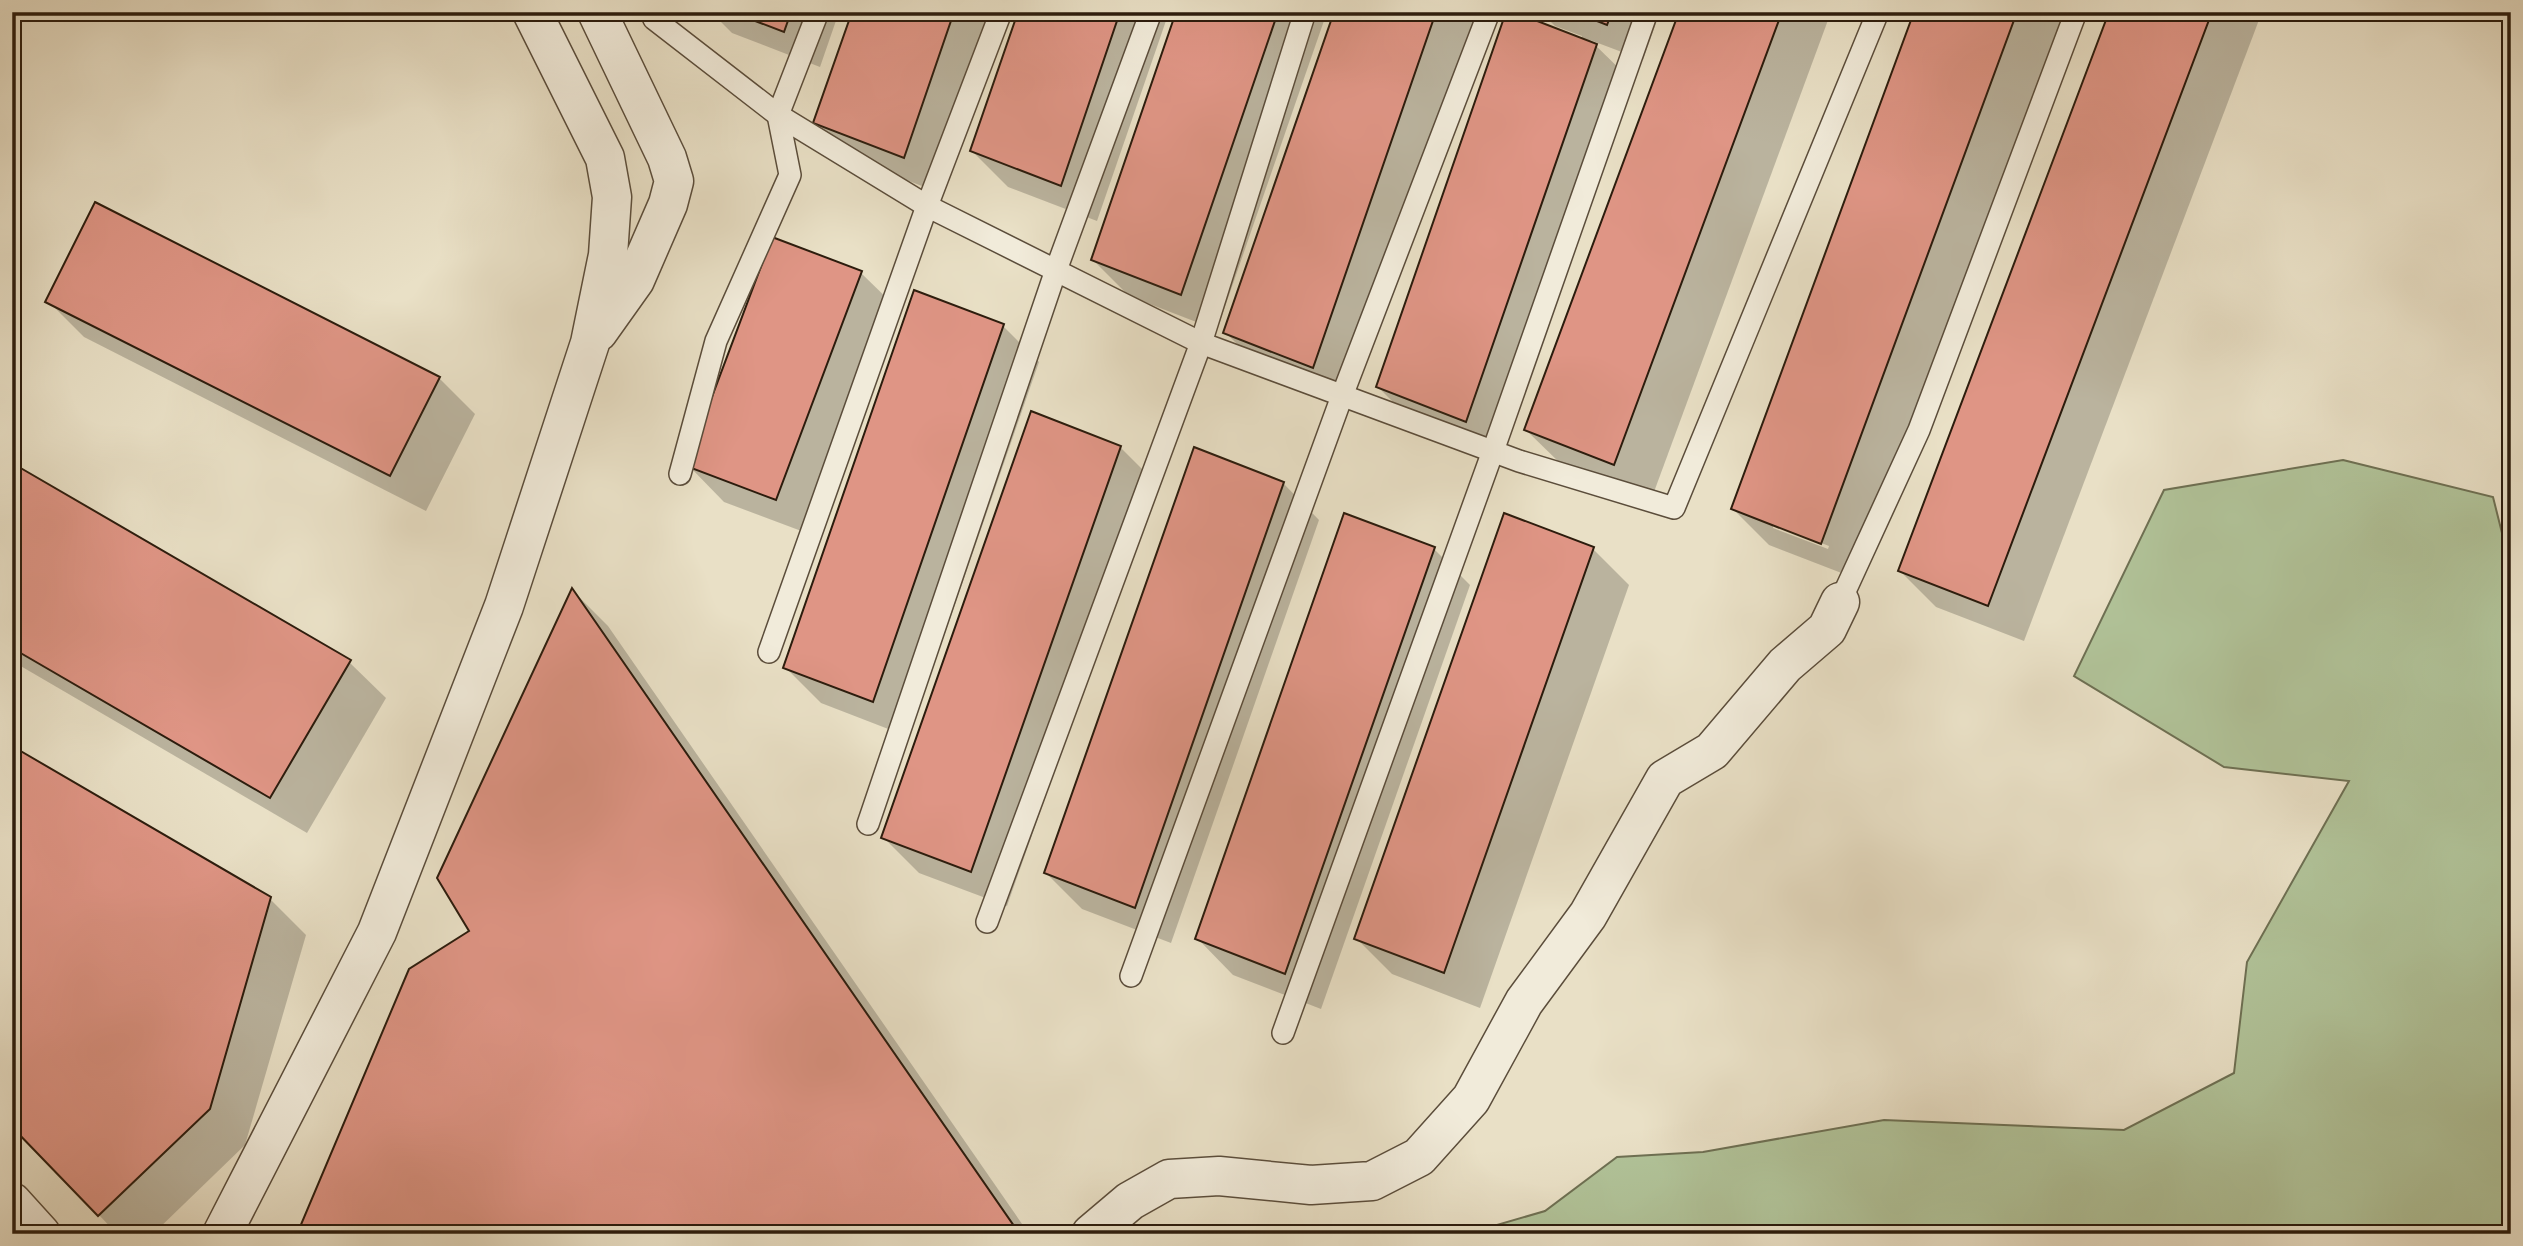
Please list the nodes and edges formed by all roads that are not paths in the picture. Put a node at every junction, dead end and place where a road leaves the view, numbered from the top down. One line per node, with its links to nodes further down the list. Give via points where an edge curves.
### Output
1 (532, 12): 15 (street, via 605,158 612,197 608,255)
2 (597, 12): 15 (street, via 674,181 635,281)
3 (818, 12): 12 (lane)
4 (1001, 12): 13 (lane)
5 (1151, 12): 14 (lane)
6 (1305, 12): 16 (lane)
7 (1489, 12): 17 (lane)
8 (1647, 12): 18 (lane)
9 (1878, 12): 18 (lane, via 1674,509)
10 (2076, 12): 20 (lane, via 1919,430)
11 (655, 14): 12 (lane)
12 (779, 115): 13 (lane); 19 (lane, via 790,175 716,341)
13 (927, 206): 14 (lane); 21 (lane)
14 (1056, 270): 16 (lane); 22 (lane)
15 (590, 342): 28 (street, via 504,606 377,932)
16 (1201, 343): 17 (lane); 23 (lane)
17 (1342, 396): 18 (lane); 24 (lane)
18 (1493, 451): 25 (lane)
19 (680, 474)
20 (1840, 602): 29 (street, via 1827,629 1785,665 1712,751 1665,779 1588,915 1524,1002 1471,1099 1419,1157 1372,1181 1311,1185 1219,1176 1169,1180 1130,1201)
21 (769, 652)
22 (868, 824)
23 (987, 922)
24 (1131, 976)
25 (1283, 1033)
26 (12, 1202): 27 (street)
27 (41, 1234)
28 (222, 1234)
29 (1091, 1234)

